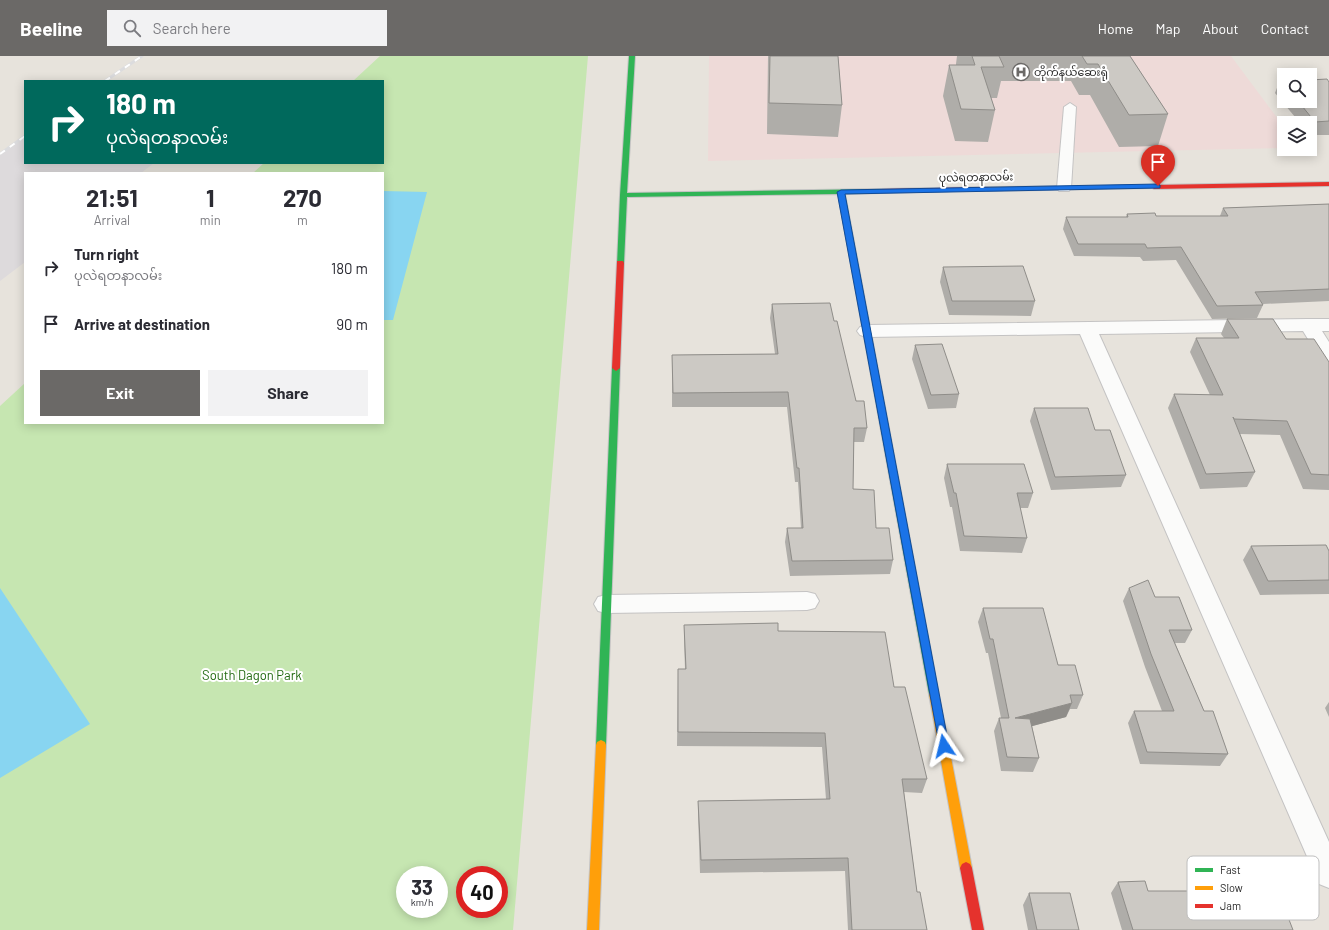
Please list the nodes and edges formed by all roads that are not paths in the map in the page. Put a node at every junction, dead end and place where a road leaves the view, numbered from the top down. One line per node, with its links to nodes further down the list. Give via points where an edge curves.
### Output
1 (632, 56): 6 (street)
2 (1070, 107): 4 (lane)
3 (1329, 184): 4 (street, ပုလဲရတနာလမ်း)
4 (1064, 188): 5 (street, ပုလဲရတနာလမ်း)
5 (841, 192): 6 (street, ပုလဲရတနာလမ်း); 10 (street)
6 (623, 196): 13 (street)
7 (1309, 325): 8 (street); 9 (street); 11 (street)
8 (1329, 325)
9 (1087, 328): 10 (street); 14 (street)
10 (867, 331): 16 (street)
11 (1329, 358)
12 (808, 601): 13 (street)
13 (606, 604): 15 (street)
14 (1329, 874)
15 (593, 930)
16 (978, 930)

